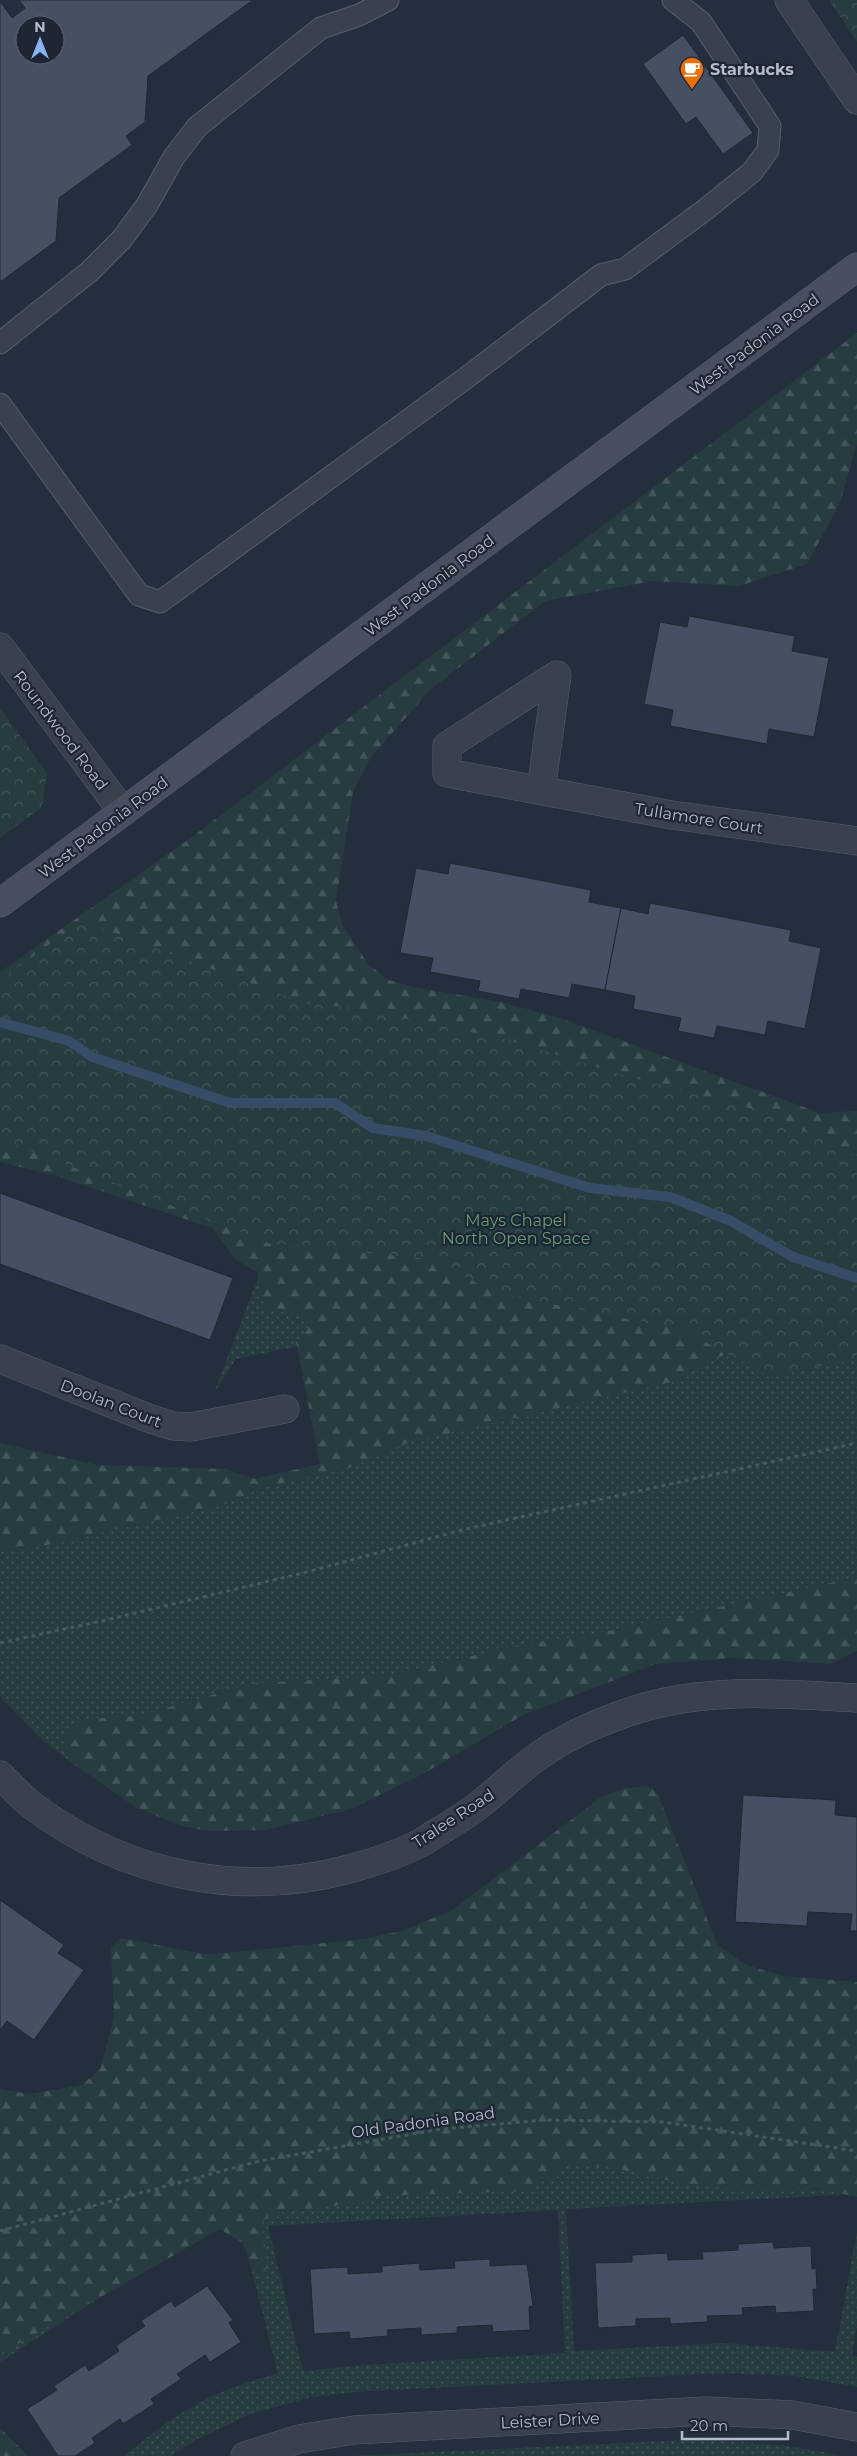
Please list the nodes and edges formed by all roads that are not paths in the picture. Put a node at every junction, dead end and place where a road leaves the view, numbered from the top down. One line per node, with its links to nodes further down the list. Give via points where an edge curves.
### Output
1 (388, 0): 6 (lane, via 359,15 321,28 197,127 122,239 89,272)
2 (673, 0): 7 (lane, via 701,22 770,126 768,150 752,172 625,269 601,275 160,602 139,595)
3 (789, 0): 4 (street)
4 (857, 100)
5 (857, 267): 10 (main road, West Padonia Road)
6 (0, 343)
7 (0, 404)
8 (0, 647): 10 (street, Roundwood Road)
9 (541, 790): 9 (street, Tullamore Court, via 447,773 447,746 557,675); 11 (street, Tullamore Court, via 672,815)
10 (123, 812): 12 (main road, West Padonia Road)
11 (857, 841)
12 (0, 903)
13 (0, 1359): 14 (street, Doolan Court, via 173,1426 203,1425)
14 (285, 1409)
15 (857, 1698): 16 (street, Tralee Road, via 783,1693 735,1694 679,1700 630,1712 577,1734 534,1759 476,1808 421,1842 378,1861 292,1881 220,1880 177,1874 128,1859 71,1832 32,1806)
16 (0, 1775)
17 (857, 2427): 18 (street, Leister Drive, via 792,2415 706,2411 354,2430 299,2439)
18 (245, 2456)

